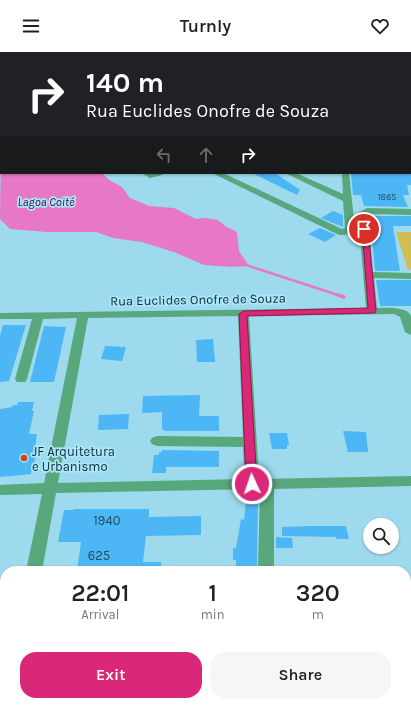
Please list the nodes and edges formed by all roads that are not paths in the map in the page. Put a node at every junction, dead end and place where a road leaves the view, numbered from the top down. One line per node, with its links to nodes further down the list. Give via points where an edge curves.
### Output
1 (218, 174): 4 (street, via 339,232 350,229)
2 (291, 174): 4 (street)
3 (346, 176): 4 (street)
4 (347, 198)
5 (411, 212): 6 (street, via 363,214)
6 (369, 275): 7 (street); 8 (street)
7 (411, 276)
8 (372, 311): 10 (street, Rua Euclides Onofre de Souza); 13 (street, Rua Euclides Onofre de Souza, via 396,311 405,314)
9 (84, 314): 10 (street, Rua Euclides Onofre de Souza); 12 (street, Rua Euclides Onofre de Souza); 20 (street)
10 (243, 314): 16 (street)
11 (0, 316): 12 (street, Rua Euclides Onofre de Souza)
12 (38, 316): 14 (street)
13 (411, 332)
14 (21, 379)
15 (157, 441): 16 (street)
16 (249, 442): 19 (street)
17 (411, 481): 18 (street)
18 (267, 483): 19 (street); 23 (street)
19 (252, 484): 20 (street)
20 (51, 488): 21 (street); 22 (street)
21 (0, 490)
22 (35, 566)
23 (266, 566)

